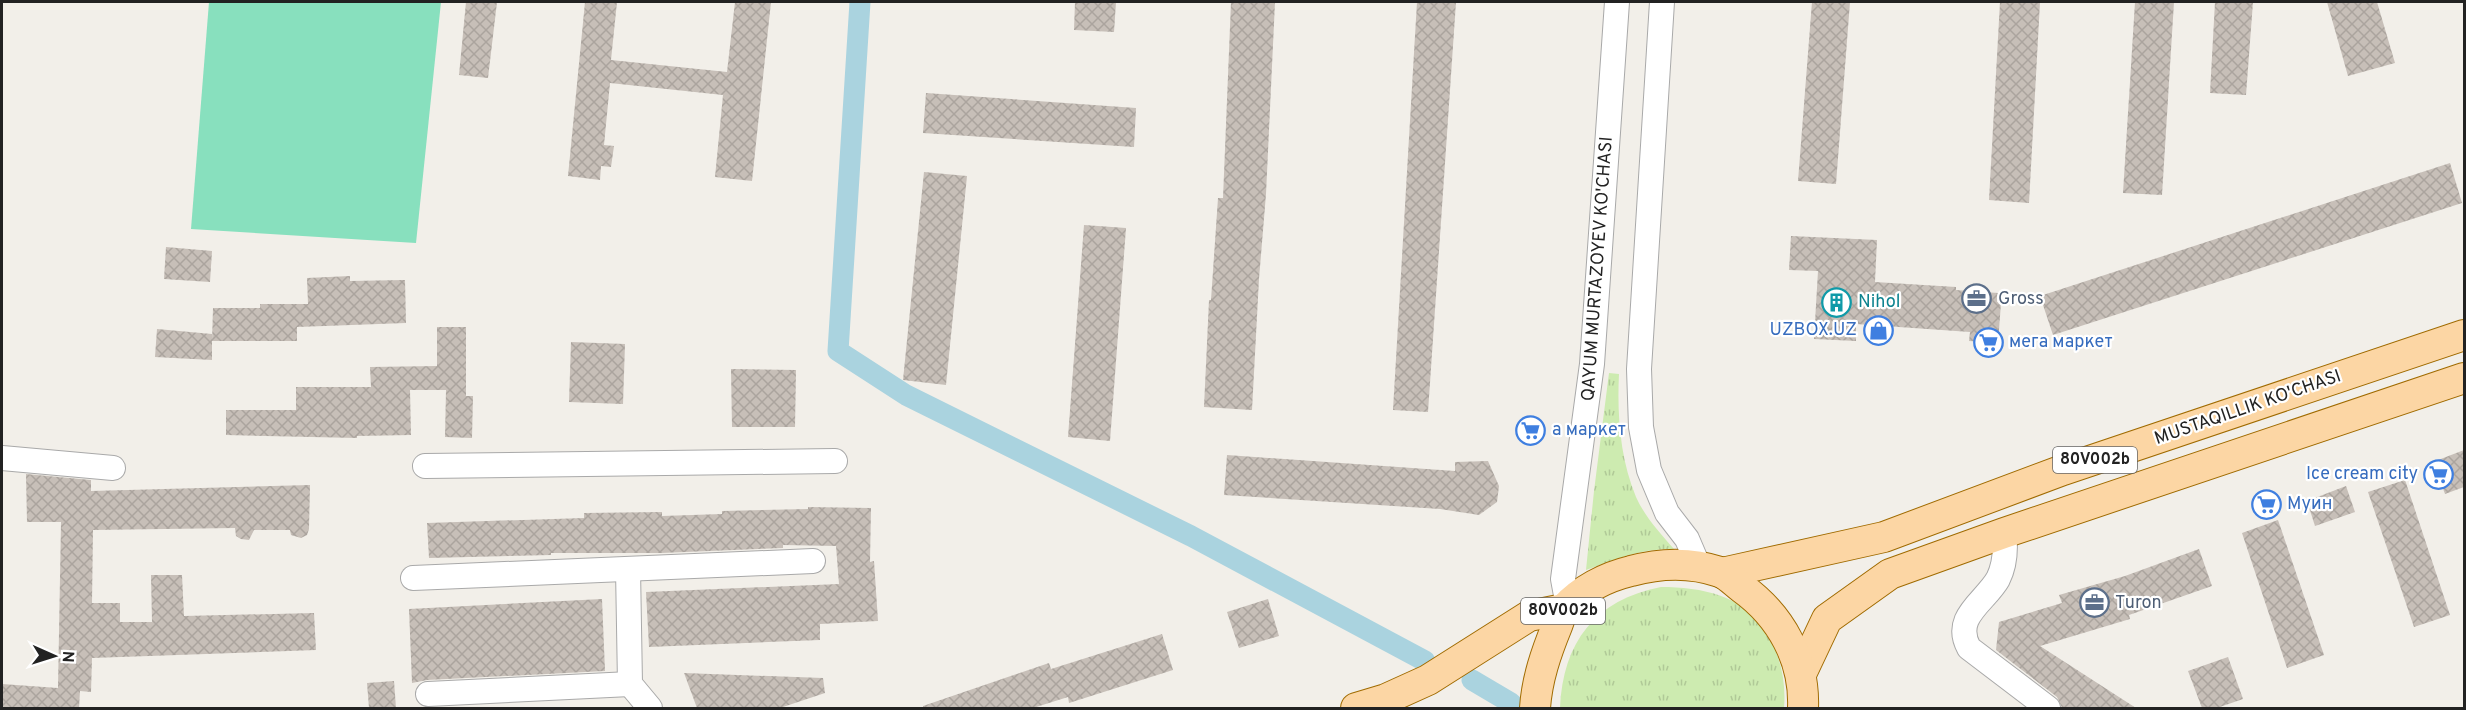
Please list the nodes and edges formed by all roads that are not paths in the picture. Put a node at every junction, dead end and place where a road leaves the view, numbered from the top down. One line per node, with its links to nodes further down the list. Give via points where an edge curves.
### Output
1 (1617, 2): 14 (street, QAYUM MURTAZOYEV KO'CHASI, via 1592,364 1563,579)
2 (1662, 2): 12 (street, via 1639,369 1641,427 1649,470 1666,513)
3 (2464, 335): 12 (main road, MUSTAQILLIK KO'CHASI / 80V002b, via 2063,470 1884,537)
4 (2464, 378): 9 (main road, 80V002b)
5 (2, 458): 8 (street)
6 (835, 461): 7 (street)
7 (426, 466)
8 (113, 468)
9 (2004, 533): 15 (main road, 80V002b, via 1890,574 1827,618); 22 (street, via 2006,548 1998,578 1972,609 1965,640 1970,648)
10 (813, 561): 11 (street)
11 (627, 569): 13 (street); 16 (street)
12 (1711, 570): 14 (main road, 80V002b, via 1653,564 1610,576); 15 (main road, 80V002b, via 1761,601 1786,635)
13 (413, 578)
14 (1566, 608): 19 (main road, 80V002b, via 1529,616 1428,680); 20 (main road, 80V002b, via 1537,683)
15 (1801, 674): 21 (main road, 80V002b)
16 (630, 684): 17 (street); 18 (street)
17 (428, 694)
18 (650, 708)
19 (1356, 708)
20 (1535, 708)
21 (1804, 708)
22 (2048, 708)

